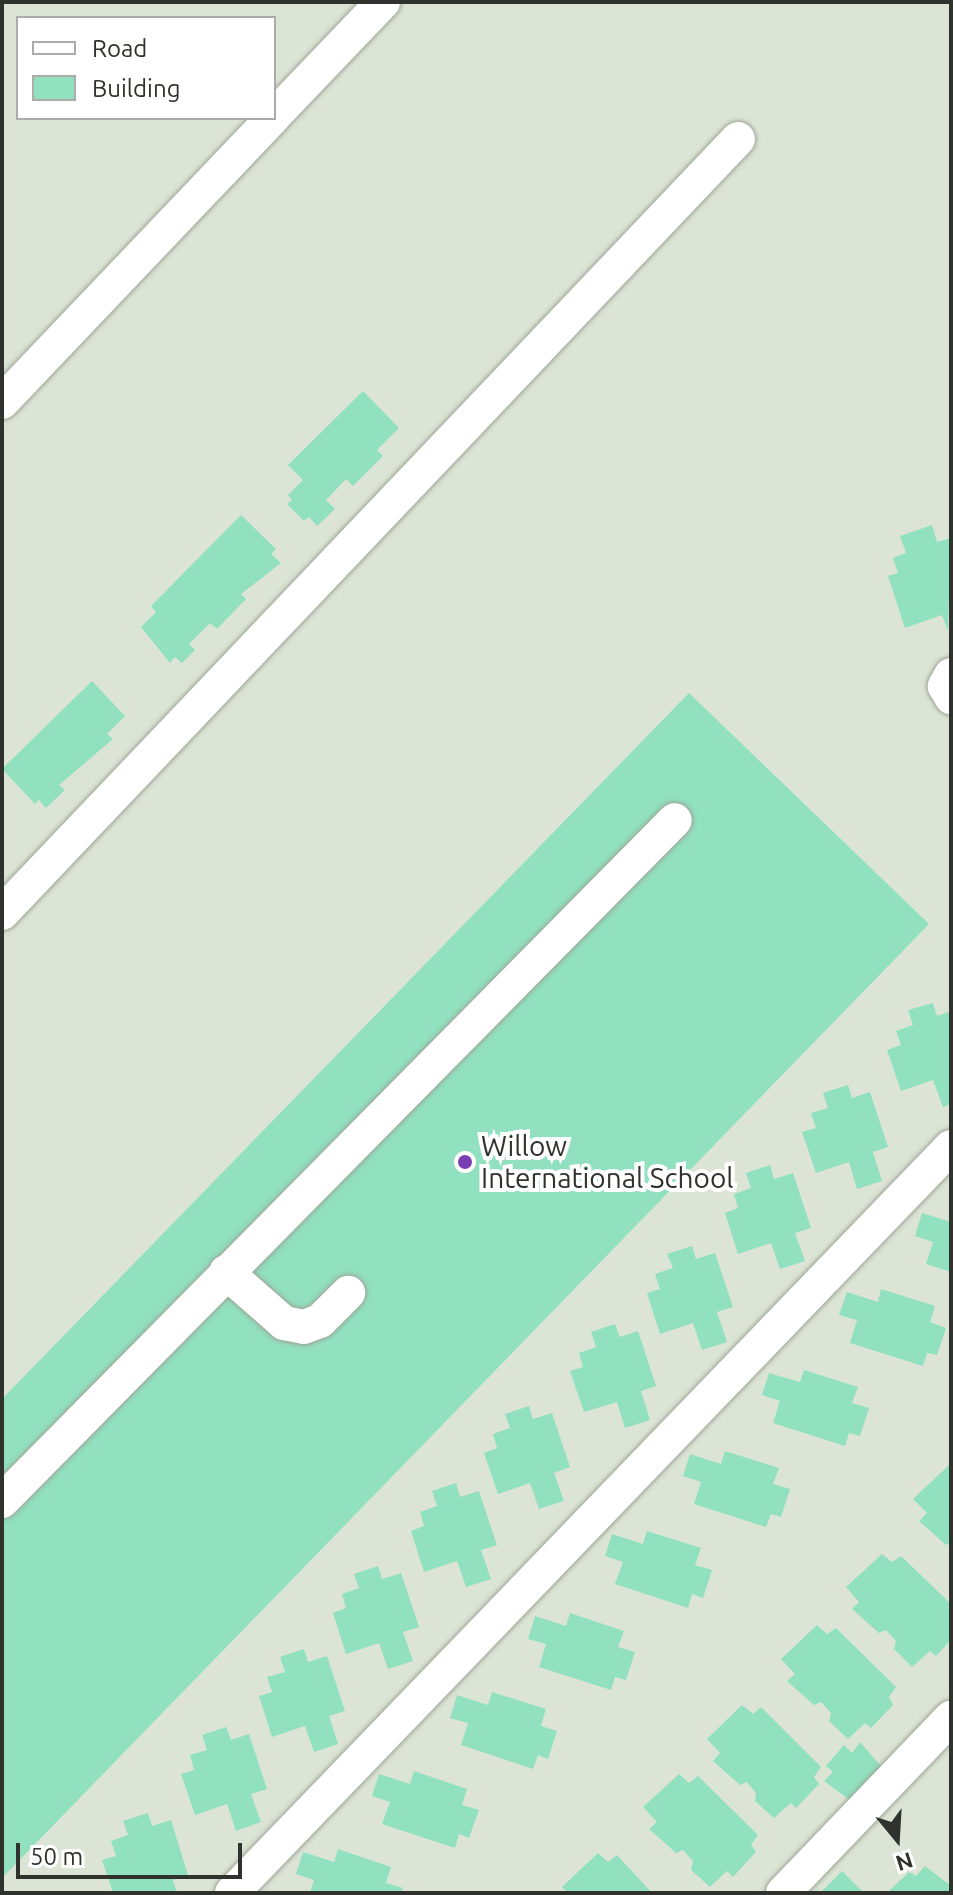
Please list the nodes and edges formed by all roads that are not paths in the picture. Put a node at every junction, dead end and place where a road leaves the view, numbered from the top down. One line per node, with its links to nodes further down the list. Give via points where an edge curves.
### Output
1 (383, 2): 2 (street)
2 (276, 114)
3 (270, 120): 5 (street)
4 (738, 139): 9 (street)
5 (2, 402)
6 (951, 675): 7 (street, via 945,686)
7 (951, 697)
8 (675, 820): 11 (street)
9 (2, 913)
10 (951, 1147): 15 (street)
11 (226, 1272): 12 (street, via 284,1323 294,1325 320,1321); 13 (street)
12 (348, 1293)
13 (2, 1501)
14 (951, 1718): 16 (street)
15 (232, 1893)
16 (783, 1893)

